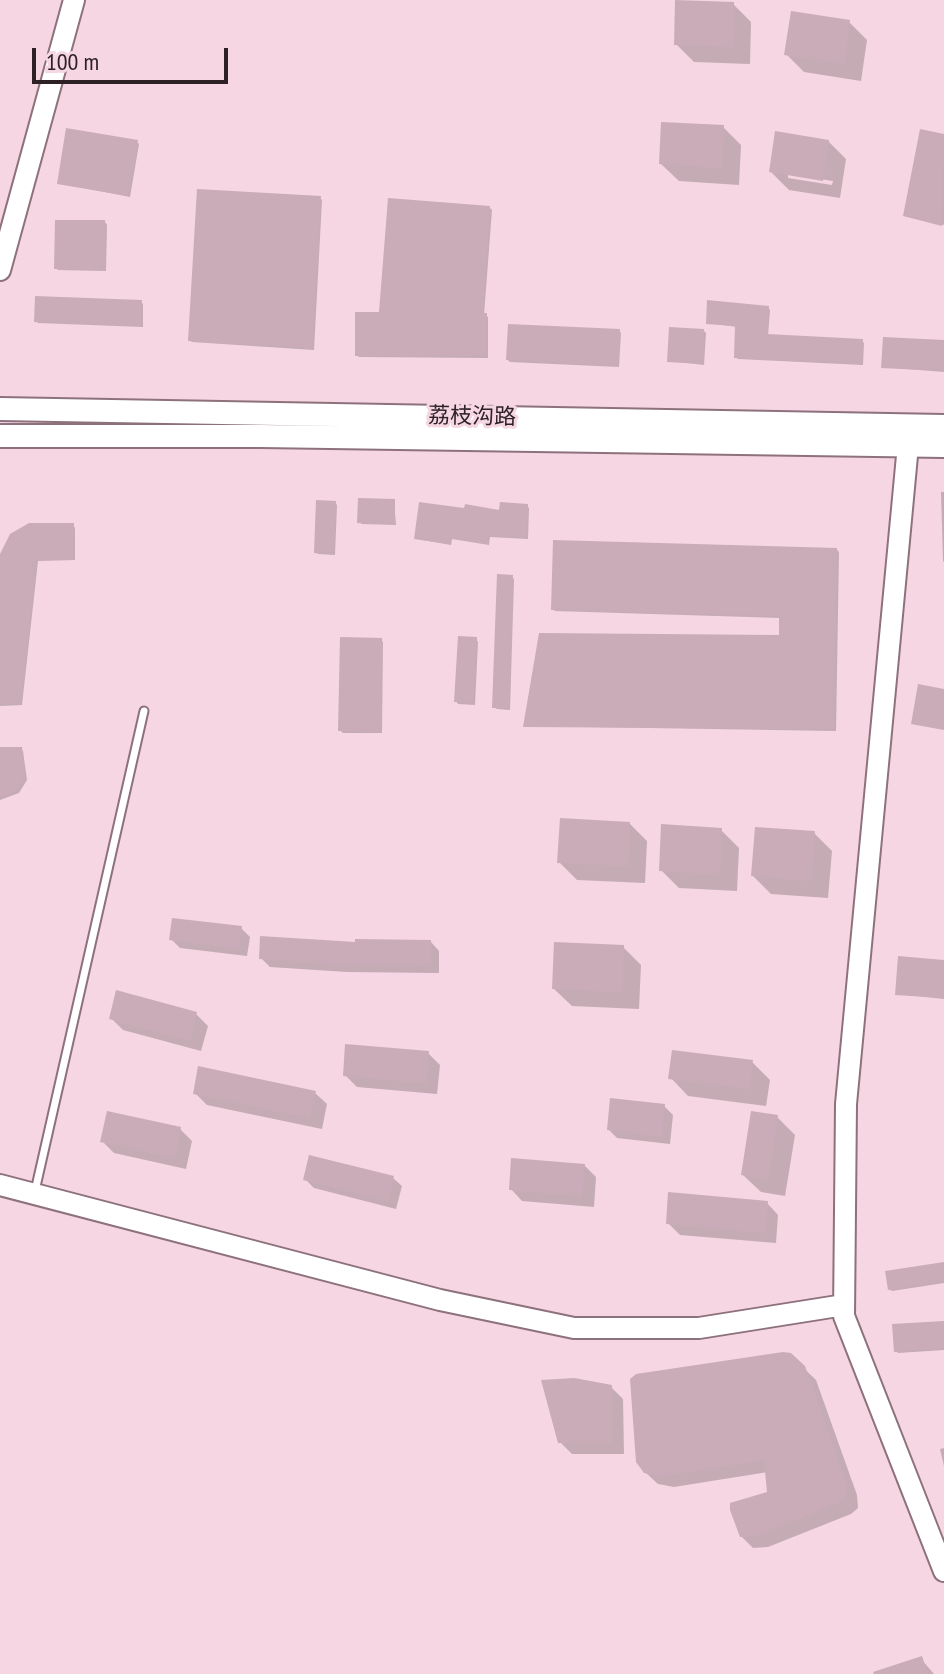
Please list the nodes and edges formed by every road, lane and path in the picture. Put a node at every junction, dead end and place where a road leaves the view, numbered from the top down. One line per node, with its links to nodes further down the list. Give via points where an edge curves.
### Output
1 (74, 0): 2 (street)
2 (0, 270)
3 (0, 409): 4 (main road, 荔枝沟路)
4 (944, 426)
5 (0, 436): 6 (main road, 荔枝沟路)
6 (908, 445): 7 (main road, 荔枝沟路); 11 (street, via 846,1104)
7 (944, 446)
8 (144, 711): 10 (lane)
9 (0, 1185): 10 (street)
10 (34, 1193): 11 (street, via 440,1300 574,1328 699,1328)
11 (844, 1305): 12 (street)
12 (944, 1571)

